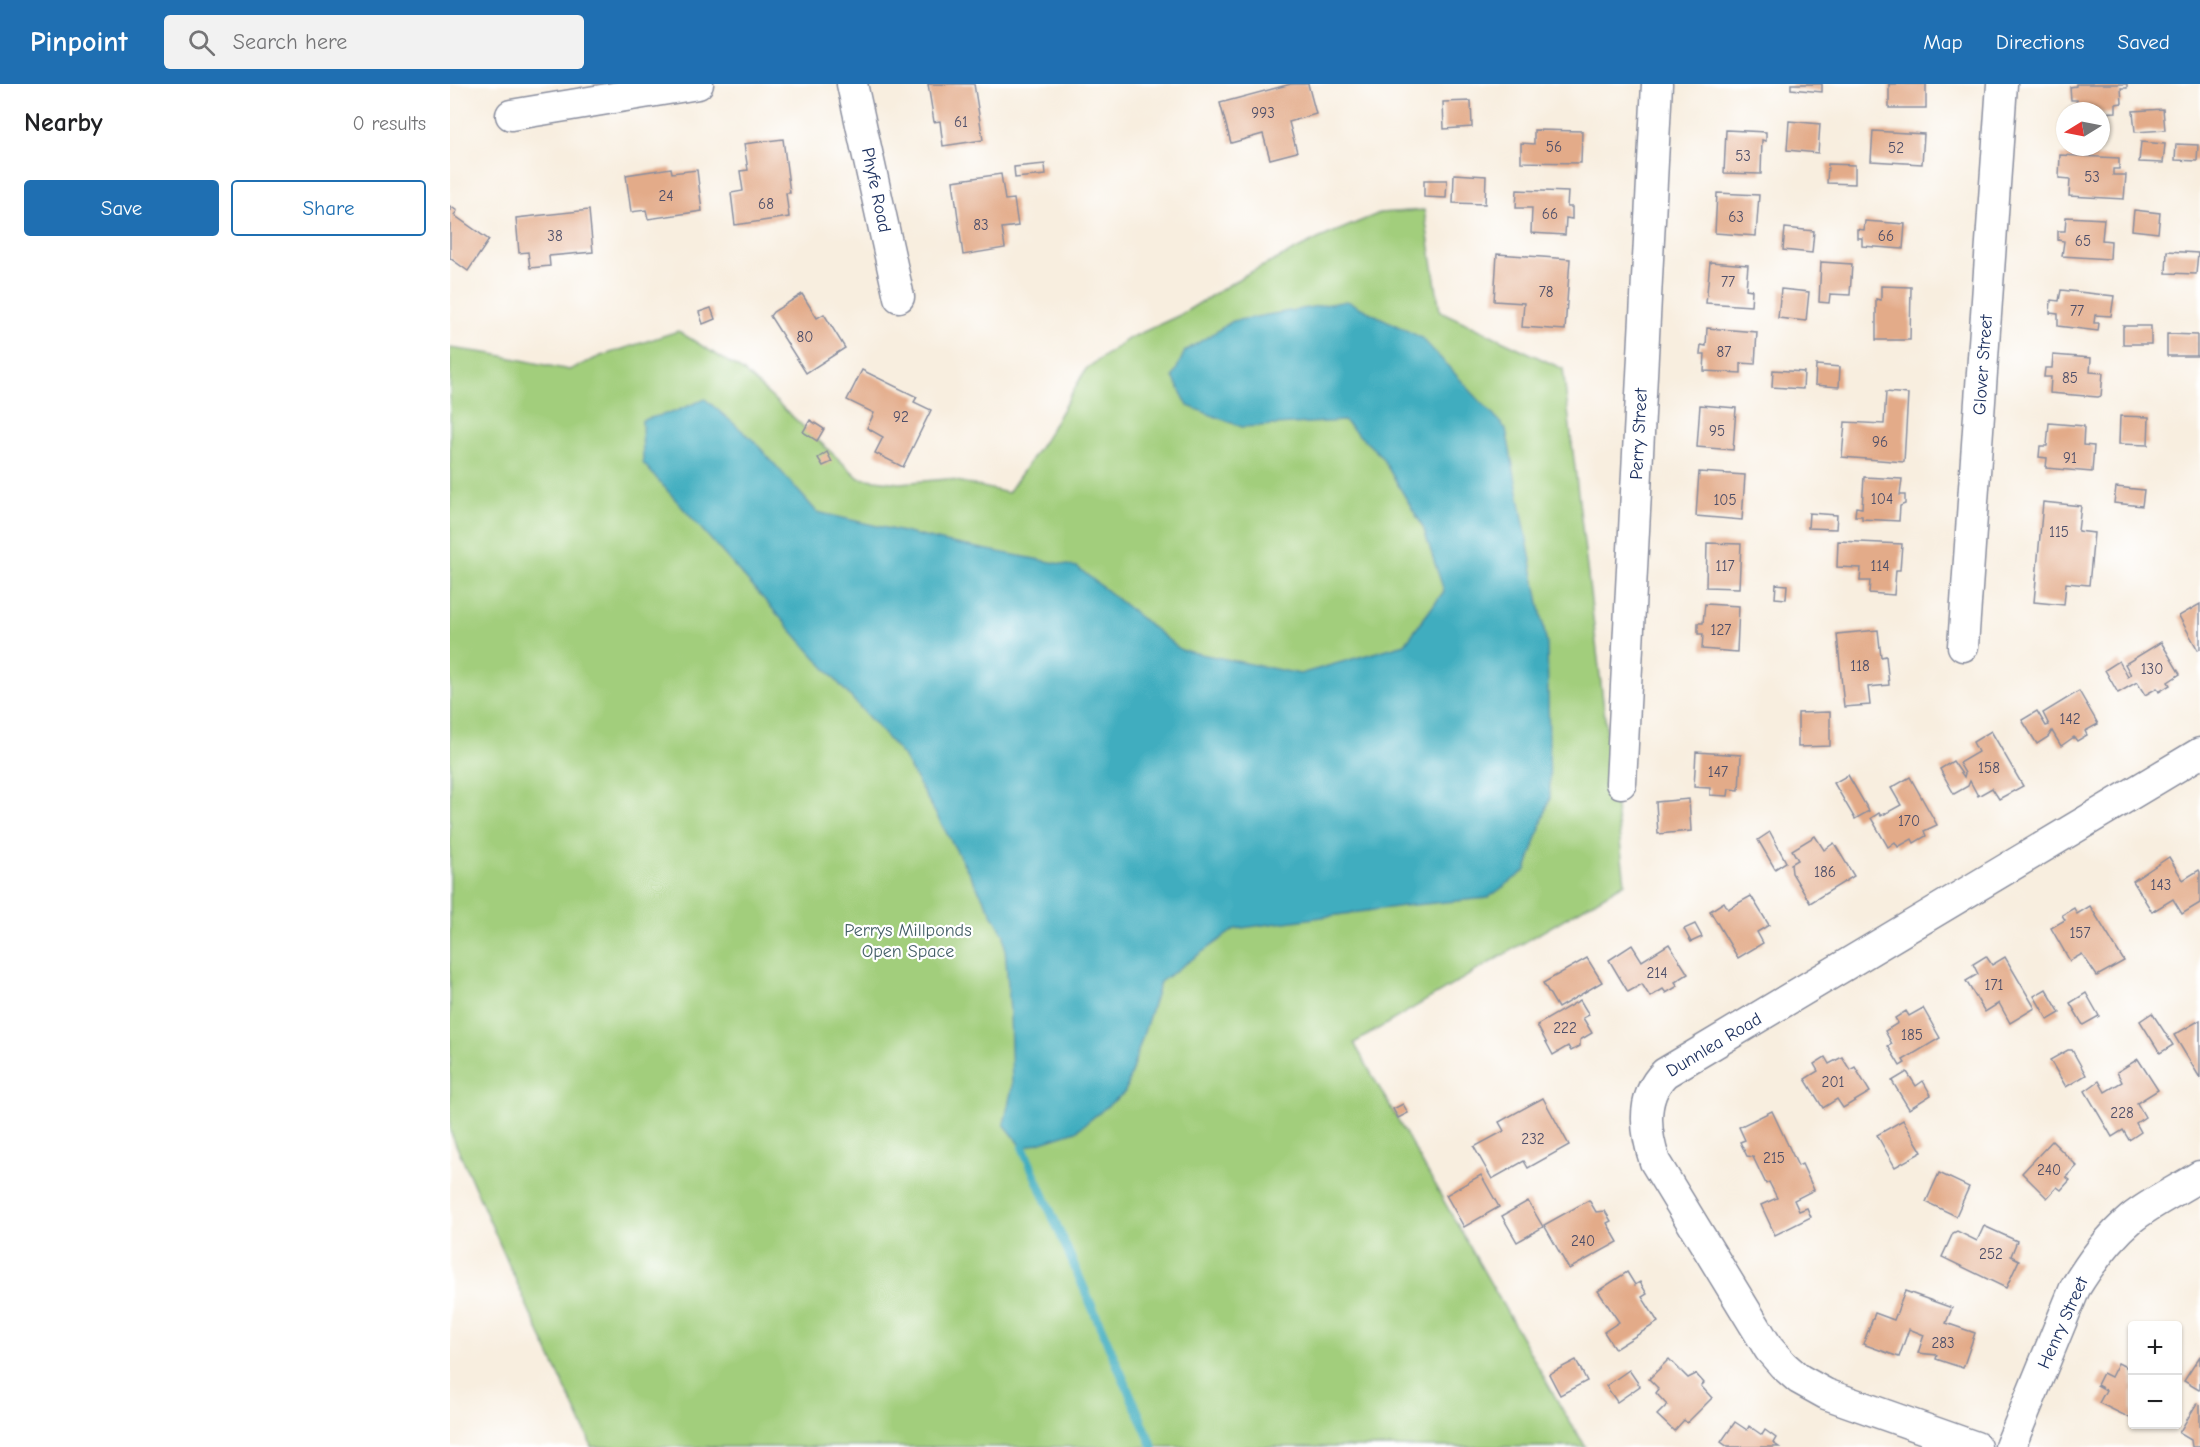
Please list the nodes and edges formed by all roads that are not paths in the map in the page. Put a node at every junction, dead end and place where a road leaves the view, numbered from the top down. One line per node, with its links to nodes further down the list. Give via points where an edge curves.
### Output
1 (698, 84): 5 (street)
2 (852, 84): 6 (street, Phyfe Road)
3 (1657, 84): 9 (street, Perry Street)
4 (2002, 84): 7 (street, Glover Street)
5 (511, 115)
6 (899, 297)
7 (1963, 646)
8 (2200, 753): 11 (street, Dunnlea Road, via 1665,1073 1652,1089 1645,1121 1655,1162 1769,1349 1783,1365 1826,1394)
9 (1621, 783)
10 (2200, 1176): 12 (street, Henry Street, via 2133,1217 2090,1264 2076,1288)
11 (1976, 1447)
12 (2010, 1447)

